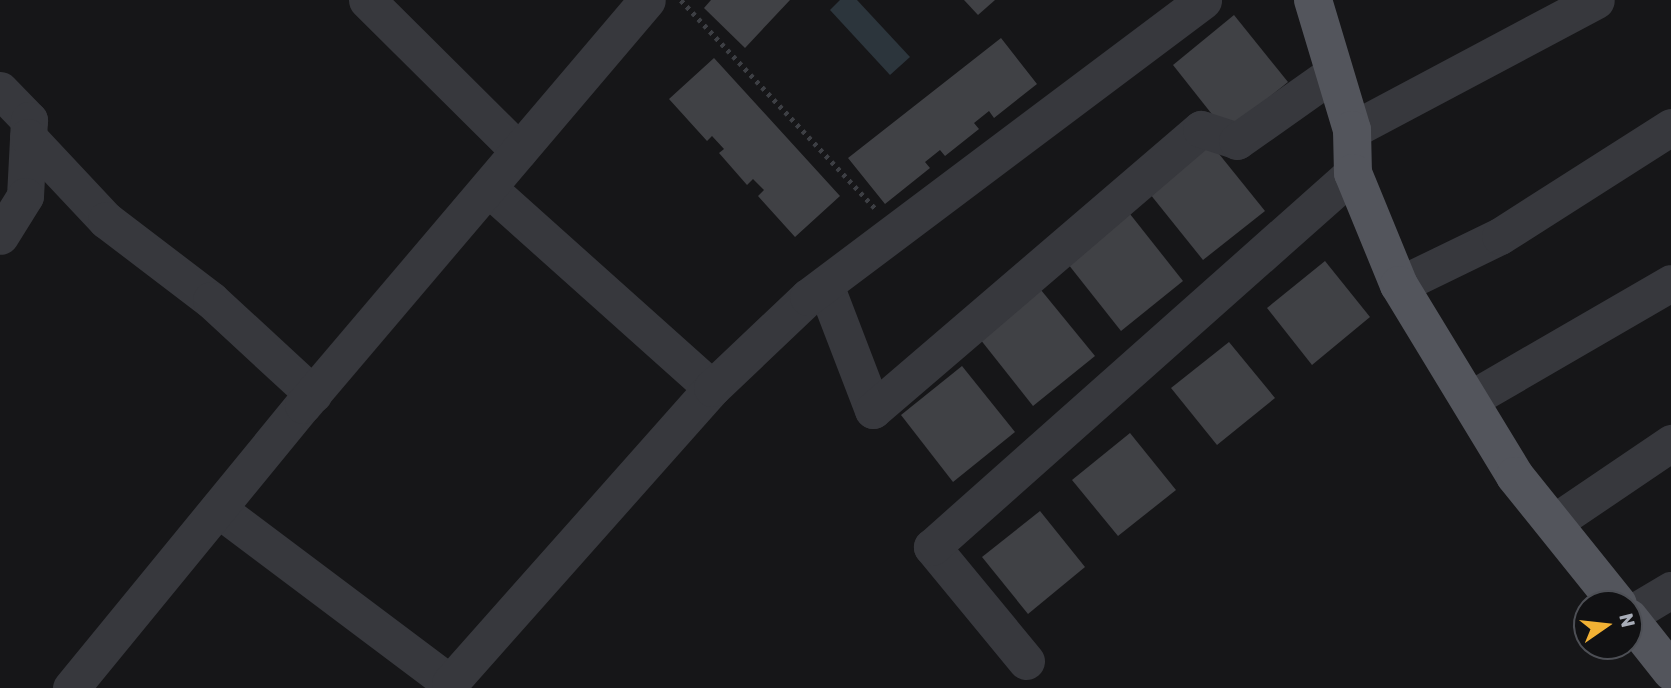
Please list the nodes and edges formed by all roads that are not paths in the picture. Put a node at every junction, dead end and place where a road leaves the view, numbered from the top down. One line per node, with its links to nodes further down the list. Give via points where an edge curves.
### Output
1 (367, 0): 11 (street)
2 (647, 0): 11 (street)
3 (1203, 0): 16 (street)
4 (1313, 0): 6 (main road)
5 (1596, 0): 9 (street)
6 (1333, 73): 9 (main road); 16 (street, via 1237,141 1201,130 873,410)
7 (3, 99): 10 (street, via 29,120)
8 (1671, 127): 17 (street, via 1500,236)
9 (1352, 130): 12 (main road)
10 (29, 137): 14 (street, via 25,196); 19 (street, via 106,220 211,300)
11 (519, 151): 13 (street)
12 (1353, 173): 17 (main road); 28 (street, via 932,547)
13 (488, 188): 18 (street); 19 (street)
14 (0, 236)
15 (1671, 283): 20 (street)
16 (825, 285): 18 (street)
17 (1399, 285): 20 (main road)
18 (712, 388): 22 (street, via 450,683)
19 (313, 394): 22 (street)
20 (1469, 400): 23 (main road, via 1515,476)
21 (1671, 443): 23 (street)
22 (218, 509): 30 (street)
23 (1553, 523): 24 (main road)
24 (1607, 590)
25 (1671, 590): 26 (street)
26 (1643, 608)
27 (1643, 635): 29 (main road)
28 (1026, 660)
29 (1671, 671)
30 (72, 688)

